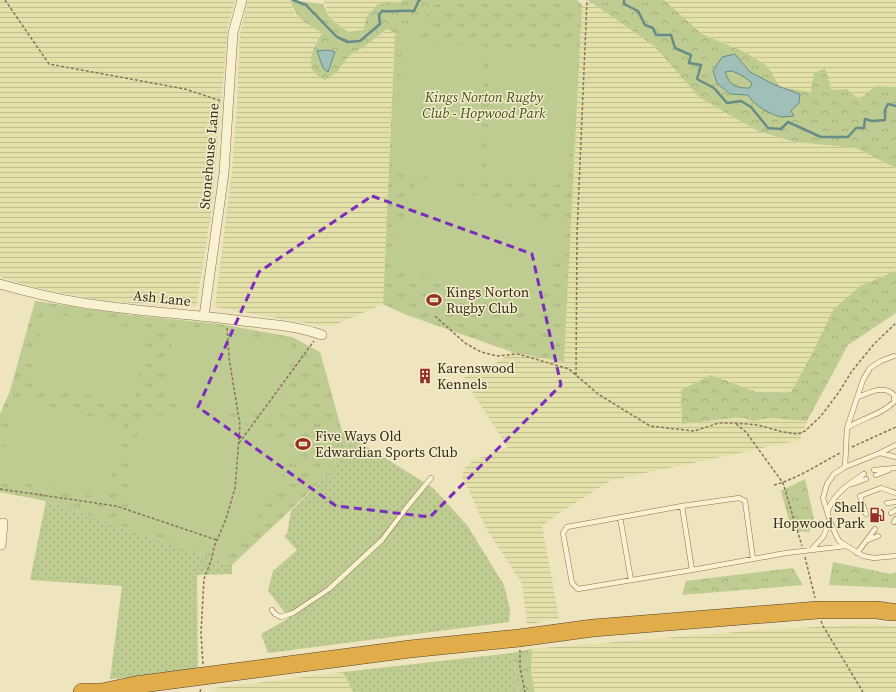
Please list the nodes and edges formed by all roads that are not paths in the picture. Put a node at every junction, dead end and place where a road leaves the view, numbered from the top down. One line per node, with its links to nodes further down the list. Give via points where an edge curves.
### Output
1 (242, 0): 3 (street, Stonehouse Lane, via 233,33 224,173)
2 (0, 284): 3 (street, Ash Lane, via 34,294 98,305)
3 (204, 316): 4 (street, Ash Lane)
4 (322, 335)
5 (894, 356): 6 (lane, via 870,368)
6 (858, 397): 7 (lane); 7 (lane, via 886,389 894,395 894,402 888,408)
7 (847, 428): 11 (lane)
8 (896, 445): 9 (lane)
9 (880, 453): 10 (lane); 11 (lane)
10 (896, 457)
11 (845, 467): 22 (lane, via 834,474 824,491)
12 (895, 468): 13 (lane)
13 (875, 472)
14 (865, 476): 22 (lane, via 845,487 830,504)
15 (431, 478): 39 (lane, via 382,540 329,589 282,617)
16 (896, 493): 21 (lane, via 881,488 860,496)
17 (896, 502): 18 (lane)
18 (887, 503)
19 (682, 506): 24 (lane); 36 (lane, via 739,498 745,501); 37 (lane)
20 (896, 510): 23 (lane)
21 (866, 511)
22 (827, 513): 25 (lane)
23 (890, 513)
24 (620, 517): 38 (lane); 38 (lane, via 567,527 562,533 572,583 578,588)
25 (830, 521): 32 (lane, via 840,541); 33 (lane, via 824,537)
26 (3, 523): 28 (street)
27 (872, 529): 30 (lane)
28 (1, 533): 31 (street)
29 (878, 536): 30 (lane)
30 (867, 540): 34 (lane)
31 (1, 545)
32 (846, 546): 33 (lane); 34 (lane)
33 (811, 550): 36 (lane)
34 (857, 553): 35 (lane, via 874,558)
35 (896, 556)
36 (753, 559): 37 (lane)
37 (692, 570): 38 (lane)
38 (630, 580)
39 (272, 610)
40 (894, 613): 42 (highway, via 816,604 410,649 135,685)
41 (82, 692): 42 (highway)
42 (102, 692)

